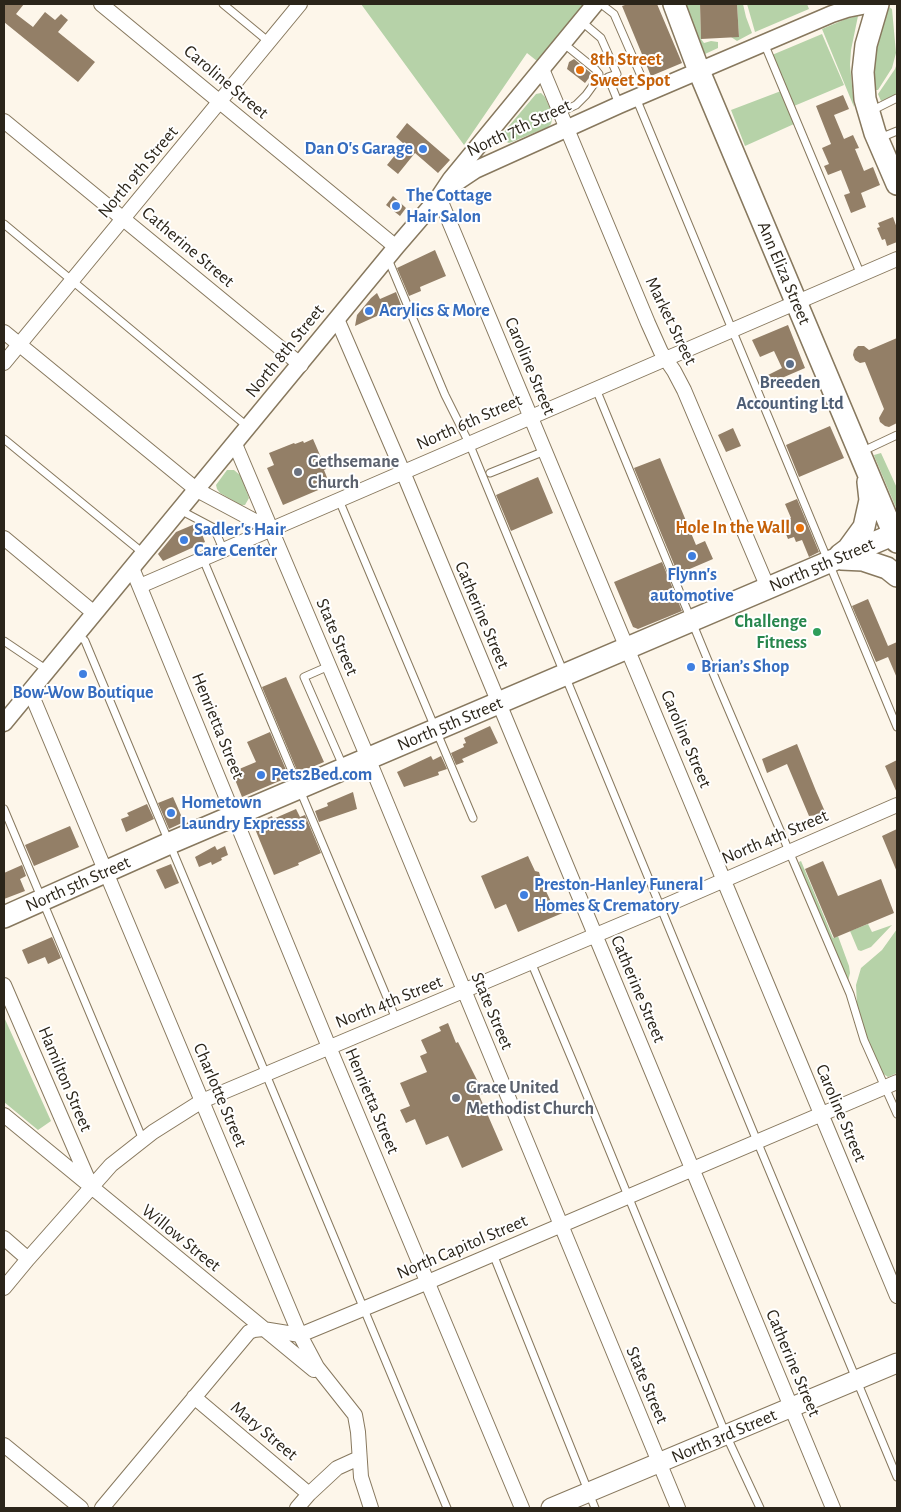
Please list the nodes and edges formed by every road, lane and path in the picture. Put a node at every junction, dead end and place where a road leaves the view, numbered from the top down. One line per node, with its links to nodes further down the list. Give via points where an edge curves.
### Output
1 (101, 4): 17 (street, Caroline Street)
2 (223, 4): 10 (lane)
3 (300, 4): 10 (street, North 9th Street)
4 (594, 4): 9 (street, North 8th Street)
5 (601, 4): 15 (lane, via 614,14)
6 (674, 4): 14 (main road, Ann Eliza Street)
7 (872, 4): 12 (street, North 7th Street, via 832,14)
8 (878, 4): 20 (main road, via 868,36 863,72)
9 (581, 21): 11 (street, North 8th Street); 18 (lane, via 601,38 617,74 608,77)
10 (269, 42): 17 (street, North 9th Street)
11 (563, 42): 13 (street, North 8th Street); 19 (lane, via 599,77 576,105)
12 (764, 43): 14 (street, North 7th Street); 31 (lane)
13 (542, 68): 19 (street, Market Street); 26 (street, North 8th Street)
14 (699, 71): 15 (street, North 7th Street); 33 (main road, Ann Eliza Street)
15 (642, 95): 18 (street, North 7th Street); 35 (lane)
16 (897, 98): 20 (lane)
17 (220, 102): 27 (street, North 9th Street); 29 (street, Caroline Street)
18 (619, 105): 22 (street, North 7th Street)
19 (560, 112): 22 (street, Market Street)
20 (868, 112): 24 (main road)
21 (4, 121): 27 (street, Catherine Street)
22 (567, 127): 26 (street, North 7th Street, via 466,175); 38 (street, Market Street)
23 (897, 131): 24 (lane)
24 (877, 139): 25 (main road)
25 (897, 184)
26 (439, 197): 29 (street, North 8th Street); 42 (street, Caroline Street)
27 (124, 219): 32 (street, North 9th Street); 40 (street, Catherine Street)
28 (4, 224): 32 (lane)
29 (391, 253): 34 (street, North 8th Street); 46 (lane, via 445,395)
30 (897, 259): 31 (street, North 6th Street)
31 (860, 275): 33 (street, North 6th Street)
32 (72, 281): 37 (street, North 9th Street); 43 (lane)
33 (797, 302): 35 (street, North 6th Street); 49 (main road, Ann Eliza Street)
34 (338, 319): 40 (street, North 8th Street); 50 (street, Catherine Street)
35 (733, 330): 38 (street, North 6th Street); 61 (lane)
36 (4, 332): 37 (street)
37 (19, 345): 39 (street, North 9th Street); 52 (street)
38 (666, 359): 41 (street, North 6th Street); 65 (street, Market Street, via 684,390)
39 (4, 363)
40 (300, 364): 43 (street, North 8th Street)
41 (596, 389): 42 (street, North 6th Street); 67 (lane)
42 (530, 416): 46 (street, North 6th Street); 48 (street, Caroline Street)
43 (249, 427): 47 (street, North 8th Street)
44 (897, 436): 49 (lane)
45 (4, 439): 59 (lane)
46 (469, 443): 50 (street, North 6th Street); 73 (lane)
47 (235, 444): 52 (street, North 8th Street); 55 (street, State Street)
48 (545, 451): 51 (lane); 70 (street, Caroline Street)
49 (863, 461): 56 (main road, Ann Eliza Street); 61 (main road, via 870,500 864,527 848,549)
50 (403, 472): 53 (street, North 6th Street); 75 (street, Catherine Street)
51 (490, 474)
52 (197, 490): 54 (street, North 8th Street); 55 (street)
53 (339, 499): 55 (street, North 6th Street); 78 (lane)
54 (180, 510): 58 (lane, via 214,528); 59 (street, North 8th Street)
55 (270, 529): 58 (street, North 6th Street); 71 (street, State Street)
56 (896, 536): 61 (main road, North 5th Street)
57 (4, 538): 66 (street)
58 (223, 549): 60 (street, North 6th Street)
59 (144, 554): 62 (street, North 8th Street)
60 (203, 558): 64 (street, North 6th Street); 81 (lane)
61 (832, 561): 63 (main road, via 863,560 887,568); 65 (main road, North 5th Street); 77 (lane)
62 (132, 568): 64 (street, Henrietta Street); 66 (street, North 8th Street)
63 (897, 576)
64 (140, 586): 84 (street, Henrietta Street)
65 (768, 588): 67 (main road, North 5th Street)
66 (94, 614): 68 (street, North 8th Street)
67 (691, 620): 70 (main road, North 5th Street); 87 (lane)
68 (77, 634): 72 (street, North 8th Street); 86 (lane, via 85,641)
69 (4, 641): 72 (lane)
70 (628, 647): 73 (main road, North 5th Street); 89 (street, Caroline Street)
71 (328, 666): 79 (street, State Street); 80 (lane, via 304,677)
72 (47, 670): 74 (street, North 8th Street)
73 (564, 675): 75 (main road, North 5th Street); 91 (lane)
74 (30, 691): 76 (street, North 8th Street); 88 (street, Charlotte Street)
75 (498, 703): 78 (main road, North 5th Street); 93 (street, Catherine Street)
76 (4, 723)
77 (897, 727)
78 (436, 730): 79 (main road, North 5th Street); 85 (lane)
79 (368, 758): 80 (main road, North 5th Street); 96 (street, State Street)
80 (344, 769): 81 (main road, North 5th Street)
81 (298, 788): 84 (main road, North 5th Street); 97 (lane)
82 (897, 805): 87 (street, North 4th Street)
83 (4, 809): 90 (lane)
84 (234, 816): 86 (main road, North 5th Street); 98 (street, Henrietta Street)
85 (473, 818)
86 (170, 843): 88 (main road, North 5th Street); 99 (lane)
87 (789, 852): 89 (street, North 4th Street); 100 (lane, via 850,994 864,1040)
88 (105, 872): 90 (main road, North 5th Street); 101 (street, Charlotte Street)
89 (724, 880): 91 (street, North 4th Street); 102 (street, Caroline Street)
90 (43, 900): 92 (main road, North 5th Street); 105 (lane)
91 (660, 908): 93 (street, North 4th Street); 106 (lane)
92 (4, 917)
93 (595, 935): 94 (street, North 4th Street); 107 (street, Catherine Street)
94 (530, 962): 96 (street, North 4th Street); 109 (lane)
95 (4, 984): 108 (street, Hamilton Street)
96 (463, 992): 97 (street, North 4th Street); 110 (street, State Street)
97 (396, 1019): 98 (street, North 4th Street)
98 (329, 1047): 99 (street, North 4th Street); 114 (street, Henrietta Street)
99 (266, 1074): 101 (street, North 4th Street); 117 (lane)
100 (892, 1085): 102 (street, North Capitol Street); 103 (lane)
101 (202, 1101): 105 (street, North 4th Street); 119 (street, Charlotte Street)
102 (821, 1114): 106 (street, North Capitol Street); 116 (street, Caroline Street)
103 (897, 1114)
104 (4, 1115): 108 (street, Willow Street)
105 (143, 1140): 108 (street, North 4th Street, via 111,1165)
106 (756, 1142): 107 (street, North Capitol Street); 121 (lane)
107 (692, 1169): 109 (street, North Capitol Street); 124 (street, Catherine Street)
108 (91, 1188): 113 (street, North 4th Street); 118 (street, Willow Street)
109 (628, 1196): 110 (street, North Capitol Street); 125 (lane)
110 (560, 1225): 112 (street, North Capitol Street); 128 (street, State Street)
111 (4, 1238): 113 (street)
112 (492, 1254): 114 (street, North Capitol Street); 131 (lane)
113 (28, 1259): 115 (street, North 4th Street)
114 (428, 1282): 117 (street, North Capitol Street); 137 (street, Henrietta Street)
115 (4, 1288)
116 (897, 1296)
117 (364, 1309): 119 (street, North Capitol Street); 136 (lane)
118 (263, 1329): 119 (street); 122 (street, Willow Street); 123 (street, via 254,1330 244,1337)
119 (300, 1335): 122 (street, Charlotte Street, via 317,1367)
120 (897, 1363): 121 (main road, North 3rd Street)
121 (857, 1380): 124 (main road, North 3rd Street); 129 (lane)
122 (335, 1390): 127 (street, Charlotte Street, via 355,1414)
123 (194, 1397): 130 (street, Mary Street); 133 (street)
124 (791, 1407): 125 (main road, North 3rd Street); 141 (street, Catherine Street)
125 (726, 1435): 128 (main road, North 3rd Street); 140 (lane)
126 (4, 1445): 132 (street)
127 (359, 1458): 130 (street, via 337,1468); 135 (street, Charlotte Street, via 362,1485)
128 (660, 1464): 131 (main road, North 3rd Street); 139 (street, State Street)
129 (897, 1477)
130 (309, 1494): 134 (street)
131 (592, 1501): 138 (main road, North 3rd Street)
132 (81, 1508)
133 (102, 1508)
134 (297, 1508)
135 (371, 1508)
136 (447, 1508)
137 (522, 1508)
138 (551, 1508)
139 (678, 1508)
140 (760, 1508)
141 (833, 1508)

